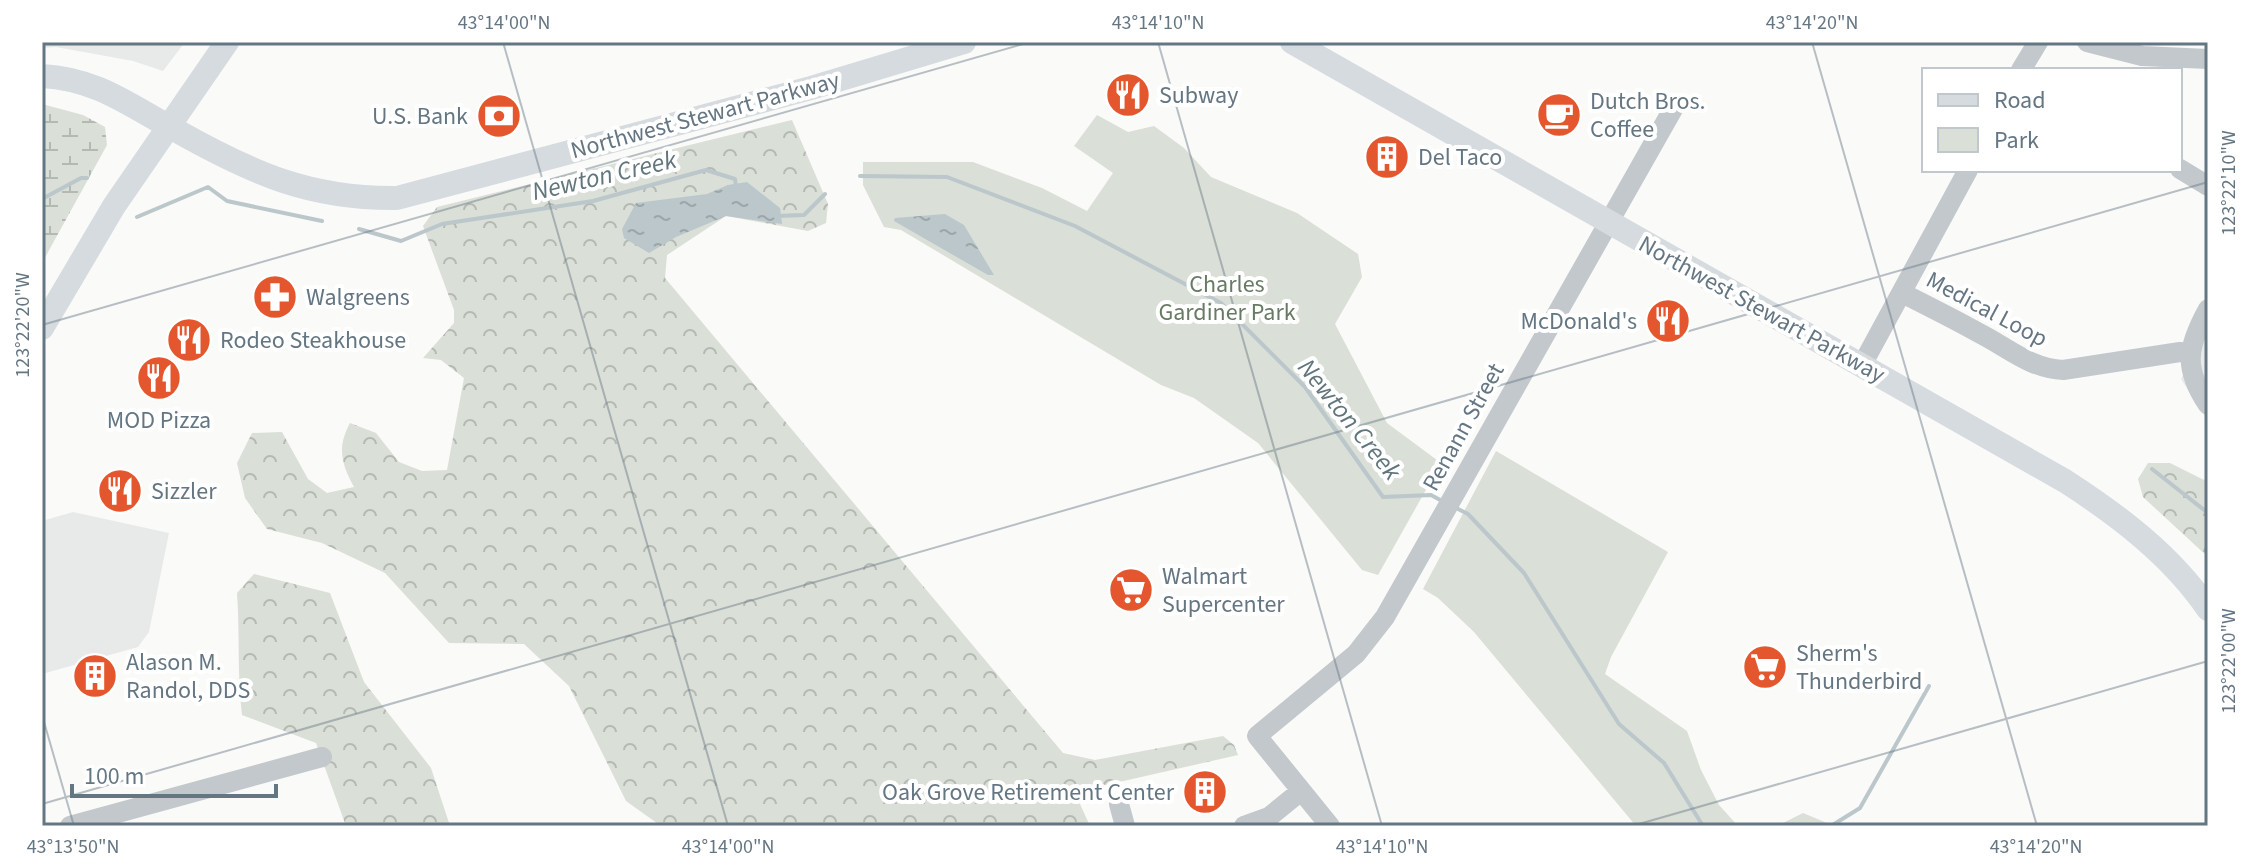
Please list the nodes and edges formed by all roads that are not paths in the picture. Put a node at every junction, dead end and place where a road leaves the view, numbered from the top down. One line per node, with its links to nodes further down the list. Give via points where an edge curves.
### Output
1 (227, 42): 10 (main road)
2 (964, 42): 10 (main road, Northwest Stewart Parkway, via 397,198 341,196 290,185)
3 (1292, 42): 14 (main road, Northwest Stewart Parkway)
4 (2038, 42): 7 (street)
5 (2087, 42): 6 (street, via 2142,56)
6 (2208, 59)
7 (2022, 68)
8 (42, 76): 10 (main road, Northwest Stewart Parkway, via 111,92)
9 (1673, 109): 14 (street, Renann Street)
10 (168, 126): 17 (main road)
11 (2182, 170): 13 (street)
12 (1973, 172): 15 (street)
13 (2208, 186)
14 (1607, 222): 19 (main road, Northwest Stewart Parkway); 23 (street, Renann Street, via 1385,617 1356,654 1257,736)
15 (1902, 293): 18 (street, Medical Loop, via 2048,370); 19 (street)
16 (2208, 309): 18 (street)
17 (42, 328)
18 (2190, 353): 20 (street, via 2192,375)
19 (1862, 365): 21 (main road, Northwest Stewart Parkway, via 2095,500)
20 (2208, 405)
21 (2205, 599)
22 (322, 757): 25 (street)
23 (1301, 791): 27 (street, via 1269,817); 28 (street)
24 (1119, 804): 26 (street)
25 (70, 826)
26 (1125, 826)
27 (1244, 826)
28 (1330, 826)

